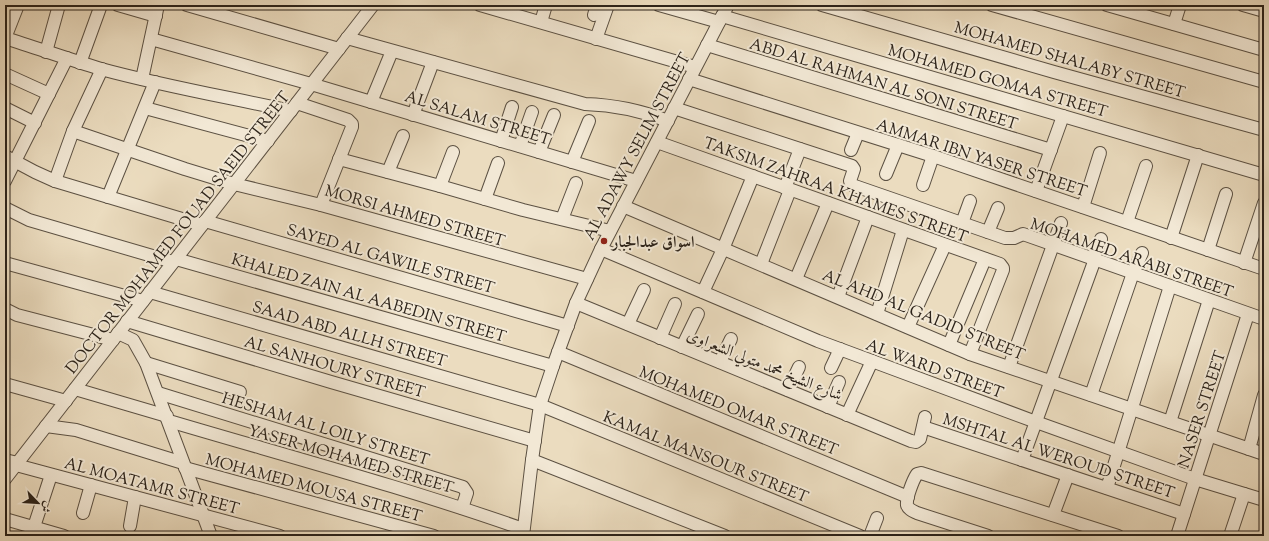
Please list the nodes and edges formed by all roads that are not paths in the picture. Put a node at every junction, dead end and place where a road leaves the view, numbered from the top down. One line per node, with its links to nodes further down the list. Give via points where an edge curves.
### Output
1 (18, 5): 25 (street)
2 (59, 5): 30 (street)
3 (102, 5): 33 (street)
4 (118, 5): 17 (street)
5 (187, 5): 27 (street)
6 (373, 5): 22 (street, DOCTOR MOHAMED FOUAD SAEID STREET)
7 (480, 5): 20 (street)
8 (546, 5): 20 (street)
9 (608, 5): 24 (street)
10 (659, 5): 19 (street, MOHAMED GOMAA STREET)
11 (728, 5): 19 (street, AL ADAWY SELIM STREET)
12 (822, 5): 56 (street, MOHAMED SHALABY STREET)
13 (992, 5): 40 (street)
14 (1107, 5): 21 (street)
15 (1180, 5): 21 (street)
16 (1243, 5): 18 (street)
17 (157, 10): 23 (street)
18 (1264, 11)
19 (721, 19): 26 (street, AL ADAWY SELIM STREET); 52 (street, MOHAMED GOMAA STREET)
20 (541, 22): 24 (street)
21 (1174, 24): 29 (street)
22 (348, 38): 27 (street, DOCTOR MOHAMED FOUAD SAEID STREET); 28 (street)
23 (151, 39): 37 (street); 41 (street, AL SALAM STREET)
24 (596, 39): 34 (street)
25 (6, 40): 30 (street)
26 (707, 45): 34 (street, AL ADAWY SELIM STREET); 68 (street, ABD AL RAHMAN AL SONI STREET)
27 (339, 49): 41 (street, DOCTOR MOHAMED FOUAD SAEID STREET)
28 (392, 50): 32 (street); 43 (street)
29 (1264, 50)
30 (46, 52): 31 (street)
31 (67, 58): 33 (street); 42 (street)
32 (433, 62): 50 (street); 53 (street, via 585,104 628,108)
33 (80, 63): 35 (street)
34 (695, 67): 38 (street, AL ADAWY SELIM STREET)
35 (102, 69): 37 (street); 57 (street)
36 (5, 74): 42 (street)
37 (142, 79): 39 (street)
38 (689, 79): 48 (street, AL ADAWY SELIM STREET); 58 (street, AMMAR IBN YASER STREET)
39 (155, 82): 44 (street); 47 (street)
40 (1264, 82)
41 (311, 84): 43 (street, AL SALAM STREET); 44 (street, DOCTOR MOHAMED FOUAD SAEID STREET)
42 (49, 94): 55 (street)
43 (371, 102): 50 (street, AL SALAM STREET)
44 (294, 107): 60 (street, DOCTOR MOHAMED FOUAD SAEID STREET); 75 (street, via 350,121 352,127)
45 (512, 107): 61 (street)
46 (5, 108): 55 (street)
47 (144, 108): 60 (street); 65 (street)
48 (674, 108): 53 (street, AL ADAWY SELIM STREET); 66 (street)
49 (532, 112): 64 (street)
50 (412, 115): 61 (street, AL SALAM STREET)
51 (554, 115): 70 (street)
52 (1063, 116): 68 (street); 72 (street, MOHAMED GOMAA STREET)
53 (668, 120): 62 (street, AL ADAWY SELIM STREET)
54 (589, 121): 76 (street)
55 (35, 123): 74 (street)
56 (1264, 130)
57 (73, 131): 65 (street, MORSI AHMED STREET); 84 (street)
58 (858, 133): 63 (street, AMMAR IBN YASER STREET); 67 (street)
59 (403, 136): 79 (street)
60 (268, 140): 86 (street, DOCTOR MOHAMED FOUAD SAEID STREET)
61 (500, 141): 64 (street, AL SALAM STREET)
62 (657, 142): 82 (street, TAKSIM ZAHRAA KHAMES STREET); 85 (street, AL ADAWY SELIM STREET)
63 (898, 145): 73 (street, AMMAR IBN YASER STREET); 80 (street)
64 (520, 146): 70 (street, AL SALAM STREET)
65 (127, 150): 86 (street, MORSI AHMED STREET); 93 (street)
66 (800, 150): 90 (street); 107 (street, MOHAMED ARABI STREET, via 853,167 850,182 853,185)
67 (851, 150)
68 (1051, 150): 91 (street)
69 (453, 152): 89 (street)
70 (539, 152): 76 (street, AL SALAM STREET)
71 (1100, 153): 100 (street)
72 (1198, 155): 81 (street, MOHAMED GOMAA STREET); 112 (street)
73 (933, 156): 88 (street); 91 (street, AMMAR IBN YASER STREET)
74 (10, 159): 83 (street); 84 (street, SAYED AL GAWILE STREET)
75 (339, 159): 79 (street); 98 (street)
76 (572, 162): 85 (street, AL SALAM STREET)
77 (498, 163): 94 (street)
78 (1146, 166): 105 (street)
79 (388, 172): 89 (street)
80 (886, 174)
81 (1264, 175)
82 (753, 176): 90 (street, TAKSIM ZAHRAA KHAMES STREET); 118 (street)
83 (5, 181)
84 (55, 181): 93 (street, SAYED AL GAWILE STREET)
85 (636, 181): 99 (street, AL ADAWY SELIM STREET)
86 (234, 184): 98 (street, MORSI AHMED STREET); 106 (street, DOCTOR MOHAMED FOUAD SAEID STREET)
87 (576, 184): 104 (street)
88 (922, 185)
89 (440, 186): 94 (street)
90 (787, 189): 96 (street, TAKSIM ZAHRAA KHAMES STREET); 126 (street)
91 (1036, 191): 100 (street, AMMAR IBN YASER STREET)
92 (1226, 194): 119 (street)
93 (108, 197): 106 (street, SAYED AL GAWILE STREET)
94 (485, 199): 104 (street)
95 (970, 201): 107 (street)
96 (828, 203): 103 (street, TAKSIM ZAHRAA KHAMES STREET); 130 (street)
97 (1264, 203): 114 (street)
98 (321, 205): 129 (street, MORSI AHMED STREET)
99 (623, 206): 110 (street, AL ADAWY SELIM STREET); 118 (street, AL AHD AL GADID STREET)
100 (1083, 207): 105 (street, AMMAR IBN YASER STREET)
101 (5, 208): 123 (street, KHALED ZAIN AL AABEDIN STREET, via 29,220)
102 (998, 208): 111 (street)
103 (868, 217): 109 (street, TAKSIM ZAHRAA KHAMES STREET); 135 (street)
104 (562, 219): 110 (street)
105 (1127, 222): 112 (street, AMMAR IBN YASER STREET)
106 (204, 223): 123 (street, DOCTOR MOHAMED FOUAD SAEID STREET); 146 (street, SAYED AL GAWILE STREET)
107 (962, 223): 111 (street, MOHAMED ARABI STREET)
108 (1061, 223): 115 (street)
109 (903, 230): 116 (street, TAKSIM ZAHRAA KHAMES STREET); 141 (street)
110 (610, 231): 117 (street, AL ADAWY SELIM STREET)
111 (988, 232): 115 (street, MOHAMED ARABI STREET, via 1010,238 1024,234)
112 (1172, 238): 119 (street, AMMAR IBN YASER STREET)
113 (1100, 239): 122 (street)
114 (1258, 239): 125 (street)
115 (1053, 244): 122 (street, MOHAMED ARABI STREET); 161 (street)
116 (945, 245): 121 (street, TAKSIM ZAHRAA KHAMES STREET); 147 (street)
117 (601, 249): 129 (street, AL ADAWY SELIM STREET); 133 (street, AL WARD STREET)
118 (723, 249): 126 (street, AL AHD AL GADID STREET); 133 (street)
119 (1208, 250): 125 (street, AMMAR IBN YASER STREET)
120 (1142, 253): 128 (street)
121 (985, 259): 151 (street); 155 (street, TAKSIM ZAHRAA KHAMES STREET, via 1000,264 1003,268)
122 (1094, 259): 128 (street, MOHAMED ARABI STREET); 163 (street)
123 (175, 260): 134 (street, DOCTOR MOHAMED FOUAD SAEID STREET); 159 (street, KHALED ZAIN AL AABEDIN STREET)
124 (5, 263): 134 (street, SAAD ABD ALLH STREET)
125 (1244, 263): 127 (street, AMMAR IBN YASER STREET)
126 (761, 264): 130 (street, AL AHD AL GADID STREET)
127 (1264, 269)
128 (1132, 273): 131 (street, MOHAMED ARABI STREET); 170 (street)
129 (587, 279): 137 (street, AL ADAWY SELIM STREET)
130 (796, 279): 135 (street, AL AHD AL GADID STREET)
131 (1170, 286): 136 (street, MOHAMED ARABI STREET); 175 (street)
132 (644, 290): 145 (street)
133 (703, 292): 153 (street, AL WARD STREET)
134 (146, 297): 144 (street, DOCTOR MOHAMED FOUAD SAEID STREET); 173 (street, SAAD ABD ALLH STREET)
135 (838, 297): 141 (street, AL AHD AL GADID STREET)
136 (1209, 300): 142 (street, MOHAMED ARABI STREET); 180 (street)
137 (576, 303): 145 (street, شارع الشيخ محمد متولي الشعراوى); 146 (street, AL ADAWY SELIM STREET)
138 (675, 304): 149 (street)
139 (5, 309): 148 (street, via 17,314)
140 (698, 314): 152 (street)
141 (877, 314): 147 (street, AL AHD AL GADID STREET)
142 (1248, 314): 143 (street, MOHAMED ARABI STREET); 182 (street, NASER STREET)
143 (1264, 320)
144 (127, 322): 148 (street, DOCTOR MOHAMED FOUAD SAEID STREET); 183 (street, AL SANHOURY STREET)
145 (628, 324): 149 (street, شارع الشيخ محمد متولي الشعراوى)
146 (568, 326): 154 (street, AL ADAWY SELIM STREET)
147 (908, 327): 151 (street, AL AHD AL GADID STREET)
148 (116, 336): 158 (street, via 133,340); 166 (street, DOCTOR MOHAMED FOUAD SAEID STREET)
149 (660, 338): 152 (street, شارع الشيخ محمد متولي الشعراوى)
150 (731, 339): 156 (street)
151 (949, 345): 155 (street, AL AHD AL GADID STREET)
152 (682, 347): 156 (street, شارع الشيخ محمد متولي الشعراوى)
153 (840, 349): 157 (street, AL WARD STREET); 162 (street)
154 (558, 352): 159 (street, AL ADAWY SELIM STREET); 200 (street, MOHAMED OMAR STREET)
155 (970, 354): 161 (street, AL AHD AL GADID STREET)
156 (720, 362): 167 (street, شارع الشيخ محمد متولي الشعراوى)
157 (872, 362): 176 (street); 179 (street, AL WARD STREET)
158 (146, 363): 168 (street); 169 (street)
159 (553, 366): 173 (street, AL ADAWY SELIM STREET)
160 (798, 367): 167 (street)
161 (1009, 367): 163 (street, AL AHD AL GADID STREET)
162 (831, 368)
163 (1051, 381): 170 (street, AL AHD AL GADID STREET); 179 (street)
164 (839, 382): 174 (street)
165 (5, 384): 172 (street)
166 (75, 390): 172 (street, DOCTOR MOHAMED FOUAD SAEID STREET); 177 (street, YASER MOHAMED STREET)
167 (788, 390): 174 (street, شارع الشيخ محمد متولي الشعراوى)
168 (240, 392)
169 (158, 393): 177 (street); 202 (street, HESHAM AL LOILY STREET, via 463,487 467,492)
170 (1091, 395): 175 (street, AL AHD AL GADID STREET)
171 (1264, 395): 184 (street)
172 (66, 401): 181 (street, DOCTOR MOHAMED FOUAD SAEID STREET)
173 (540, 405): 183 (street, AL ADAWY SELIM STREET); 219 (street, KAMAL MANSOUR STREET)
174 (828, 407): 176 (street, شارع الشيخ محمد متولي الشعراوى)
175 (1131, 410): 180 (street, AL AHD AL GADID STREET); 185 (street)
176 (847, 415): 178 (street, شارع الشيخ محمد متولي الشعراوى, via 914,442 920,439)
177 (168, 419): 191 (street); 202 (street, YASER MOHAMED STREET)
178 (924, 422): 189 (street, MSHTAL AL WEROUD STREET)
179 (1036, 422): 185 (street, AL WARD STREET); 189 (street)
180 (1170, 422): 182 (street, AL AHD AL GADID STREET)
181 (46, 426): 190 (street, DOCTOR MOHAMED FOUAD SAEID STREET); 191 (street, MOHAMED MOUSA STREET, via 76,430)
182 (1209, 436): 184 (street, AL AHD AL GADID STREET); 194 (street, NASER STREET)
183 (534, 441): 188 (street, AL ADAWY SELIM STREET)
184 (1249, 449): 186 (street, AL AHD AL GADID STREET)
185 (1118, 451): 194 (street, AL WARD STREET); 197 (street)
186 (1264, 454)
187 (5, 460): 190 (street, AL MOATAMR STREET)
188 (532, 460): 211 (street, AL ADAWY SELIM STREET); 212 (street)
189 (1022, 460): 193 (street, MSHTAL AL WEROUD STREET)
190 (17, 464): 192 (street, AL MOATAMR STREET); 195 (street, DOCTOR MOHAMED FOUAD SAEID STREET)
191 (184, 466): 205 (street); 217 (street, MOHAMED MOUSA STREET)
192 (51, 475): 196 (street, AL MOATAMR STREET); 210 (street)
193 (1068, 475): 197 (street, MSHTAL AL WEROUD STREET); 206 (street)
194 (1195, 478): 198 (street, AL WARD STREET); 204 (street, NASER STREET)
195 (5, 479)
196 (91, 485): 199 (street, AL MOATAMR STREET); 203 (street)
197 (1107, 488): 204 (street, MSHTAL AL WEROUD STREET)
198 (1244, 494): 201 (street, AL WARD STREET); 224 (street)
199 (135, 497): 205 (street, AL MOATAMR STREET); 209 (street)
200 (908, 497): 206 (street, via 915,476 921,473); 221 (street, via 907,505 912,511)
201 (1264, 500)
202 (462, 508): 211 (street, YASER MOHAMED STREET)
203 (83, 513)
204 (1184, 514): 223 (street, NASER STREET)
205 (203, 515): 213 (street, AL MOATAMR STREET); 215 (street)
206 (1053, 515): 222 (street)
207 (877, 518): 220 (street)
208 (5, 519): 210 (street)
209 (130, 526)
210 (32, 532): 214 (street)
211 (523, 533)
212 (708, 533): 218 (street)
213 (263, 534): 216 (street, AL MOATAMR STREET)
214 (64, 536)
215 (211, 536)
216 (280, 536)
217 (434, 536)
218 (725, 536)
219 (860, 536)
220 (870, 536)
221 (988, 536)
222 (1118, 536)
223 (1177, 536)
224 (1230, 536)

